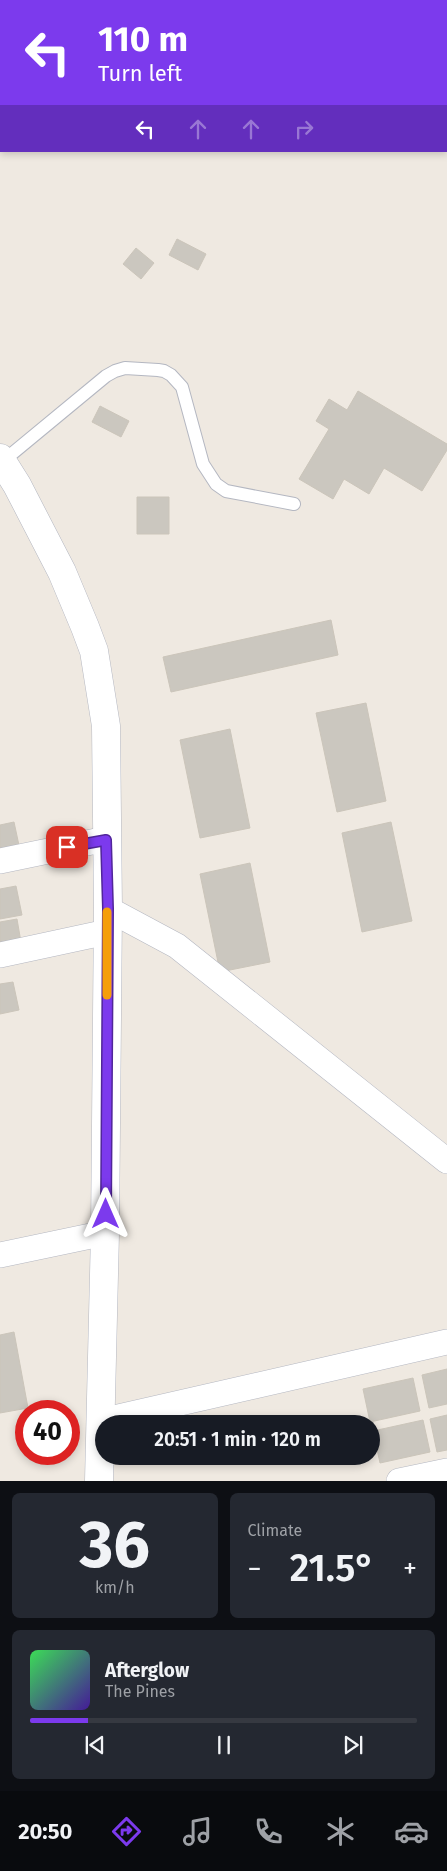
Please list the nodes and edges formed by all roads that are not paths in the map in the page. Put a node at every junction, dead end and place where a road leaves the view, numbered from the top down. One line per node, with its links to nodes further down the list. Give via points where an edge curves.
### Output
1 (1, 460): 2 (lane, via 106,376 125,368 164,371 182,387 203,464 216,484 226,491); 3 (street, via 62,572 94,651 106,726)
2 (294, 504)
3 (106, 840): 4 (street); 5 (street)
4 (0, 861)
5 (107, 921): 6 (street); 7 (street, via 177,946); 8 (street)
6 (0, 955)
7 (447, 1161)
8 (105, 1233): 9 (street); 11 (street)
9 (0, 1255)
10 (447, 1342): 12 (street)
11 (100, 1415)
12 (126, 1415)
13 (99, 1465): 15 (street)
14 (447, 1471): 16 (street)
15 (99, 1481)
16 (399, 1481)

